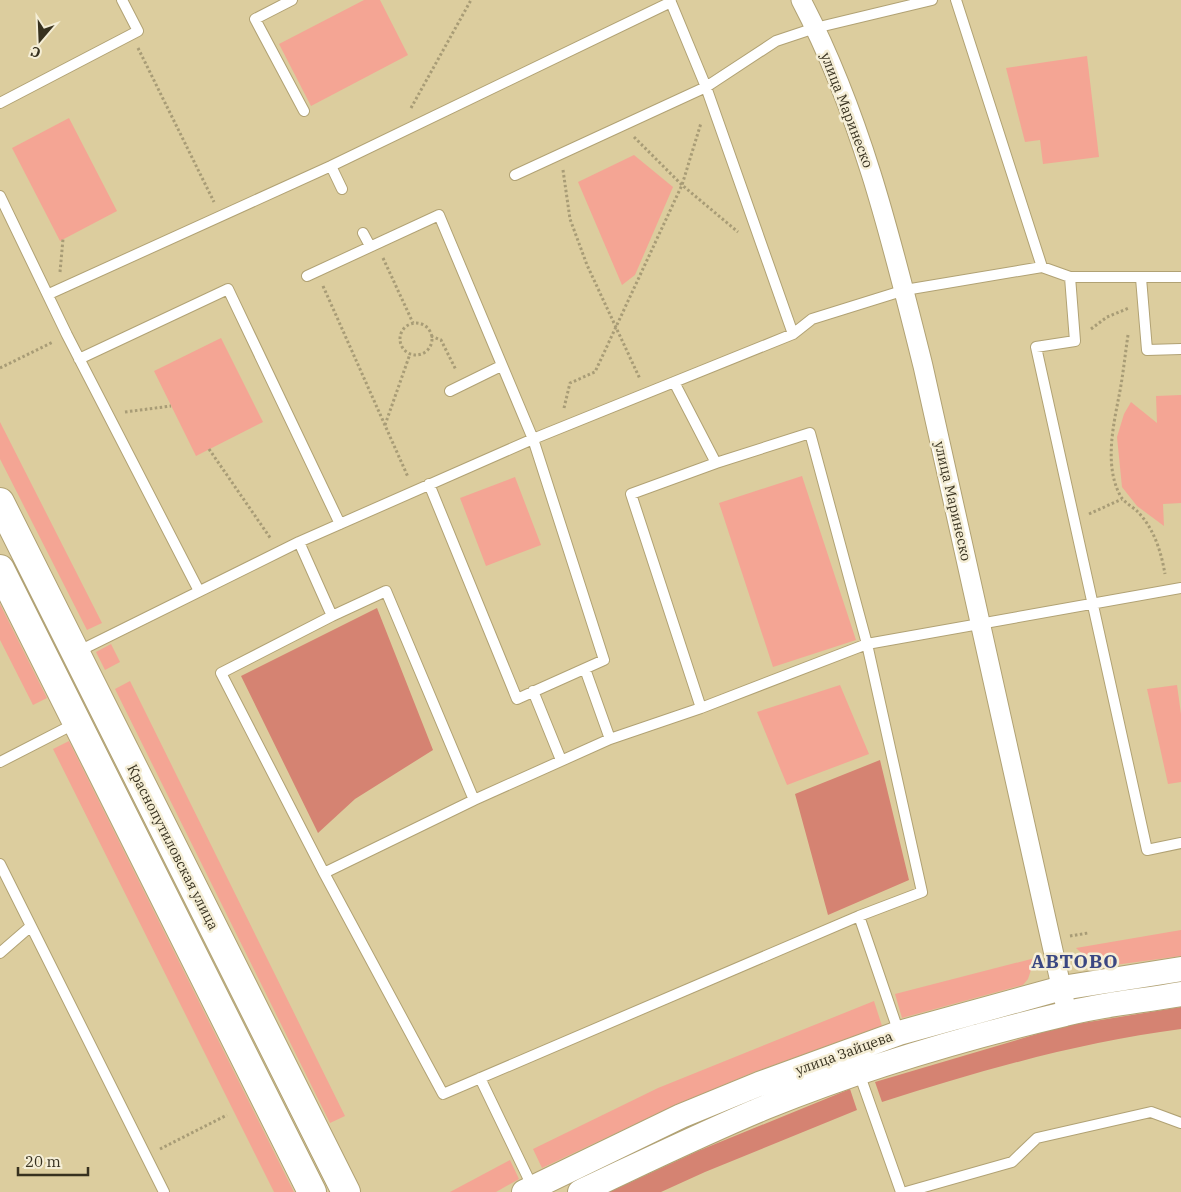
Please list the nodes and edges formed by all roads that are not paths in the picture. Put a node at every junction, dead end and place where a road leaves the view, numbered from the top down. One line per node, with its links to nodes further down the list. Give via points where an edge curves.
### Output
1 (122, 0): 9 (lane, via 138,31)
2 (292, 0): 10 (lane, via 255,19)
3 (801, 0): 7 (street, улица Маринеско)
4 (932, 0): 7 (lane)
5 (956, 0): 17 (lane)
6 (670, 1): 8 (lane); 11 (lane)
7 (816, 28): 8 (lane, via 776,41); 22 (street, улица Маринеско, via 869,168)
8 (706, 87): 12 (lane); 24 (lane)
9 (0, 103)
10 (304, 111)
11 (331, 166): 13 (lane); 23 (lane)
12 (515, 175)
13 (342, 189)
14 (0, 196): 23 (lane)
15 (363, 233): 16 (lane)
16 (373, 245): 18 (lane); 27 (lane, via 439,215)
17 (1042, 267): 19 (lane); 22 (lane)
18 (312, 274)
19 (1070, 276): 21 (lane); 39 (lane, via 1075,342 1036,347)
20 (1181, 277): 21 (lane)
21 (1141, 278): 25 (lane, via 1147,350)
22 (905, 290): 24 (lane, via 812,319); 41 (street, улица Маринеско)
23 (53, 292): 26 (lane, via 67,336)
24 (793, 334): 28 (lane)
25 (1181, 349)
26 (79, 359): 34 (lane, via 228,289); 38 (lane)
27 (501, 366): 29 (lane); 30 (lane)
28 (674, 382): 30 (lane); 31 (lane)
29 (450, 391)
30 (533, 439): 32 (lane); 44 (lane, via 604,660)
31 (716, 462): 42 (lane, via 810,433); 46 (lane, via 631,494)
32 (429, 484): 34 (lane); 45 (lane, via 517,699)
33 (0, 502): 43 (main road, Краснопутиловская улица)
34 (340, 524): 35 (lane)
35 (299, 542): 38 (lane); 40 (lane)
36 (0, 569): 47 (main road)
37 (1181, 588): 39 (lane)
38 (199, 591): 43 (lane)
39 (1093, 605): 41 (lane); 52 (lane, via 1147,850)
40 (332, 616): 51 (lane, via 386,591); 54 (lane, via 221,672)
41 (980, 623): 42 (lane); 59 (street, улица Маринеско)
42 (867, 644): 46 (lane); 55 (lane, via 922,892)
43 (76, 652): 69 (main road, Краснопутиловская улица)
44 (585, 669): 45 (lane); 48 (lane)
45 (533, 691): 49 (lane)
46 (701, 708): 48 (lane)
47 (77, 722): 50 (lane); 68 (main road)
48 (610, 739): 49 (lane)
49 (561, 760): 51 (lane)
50 (0, 762)
51 (474, 800): 54 (lane)
52 (1181, 843)
53 (0, 864): 56 (lane)
54 (324, 873): 64 (lane, via 443,1094)
55 (859, 916): 62 (lane); 64 (lane)
56 (31, 926): 57 (lane); 67 (lane)
57 (0, 953)
58 (1181, 969): 59 (street, улица Зайцева)
59 (1062, 988): 61 (street, улица Маринеско); 62 (street, улица Зайцева)
60 (1181, 994): 61 (street, улица Зайцева)
61 (1067, 1013): 62 (street, улица Зайцева)
62 (904, 1045): 63 (street, улица Зайцева)
63 (855, 1062): 66 (street, улица Зайцева, via 759,1084 681,1116); 70 (street, улица Зайцева, via 768,1107 693,1138); 71 (lane)
64 (480, 1078): 66 (lane)
65 (1181, 1123): 72 (lane, via 1151,1112 1037,1138 1012,1162)
66 (530, 1190)
67 (164, 1192)
68 (312, 1192)
69 (346, 1192)
70 (580, 1192)
71 (902, 1192)
72 (906, 1192)

